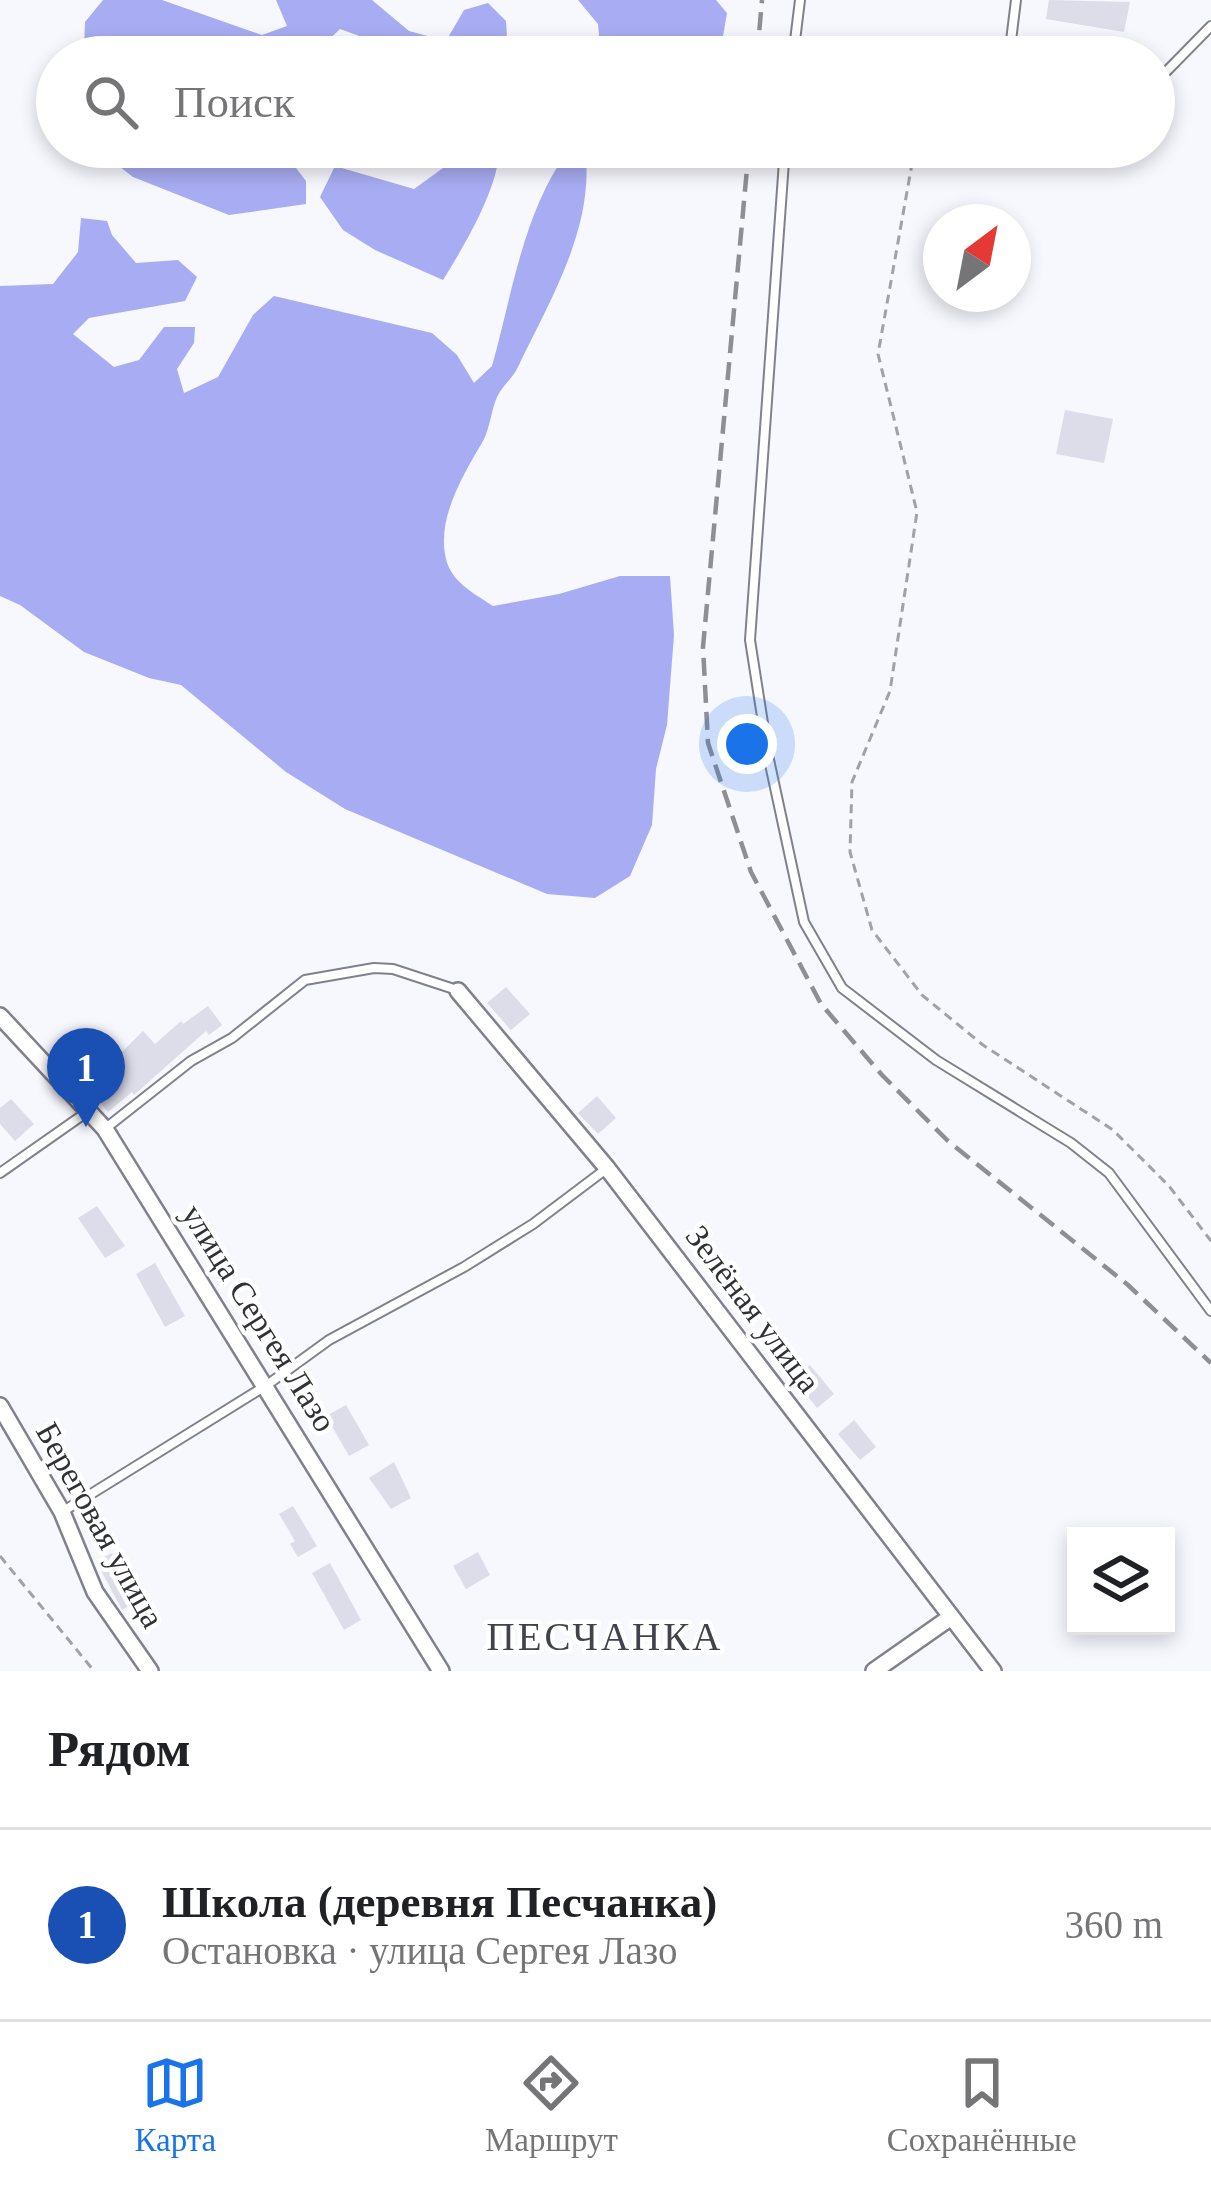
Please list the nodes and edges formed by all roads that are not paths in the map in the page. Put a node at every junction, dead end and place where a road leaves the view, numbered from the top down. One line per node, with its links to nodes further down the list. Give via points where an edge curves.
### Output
1 (800, 0): 4 (lane)
2 (1016, 0): 5 (lane)
3 (1211, 26): 6 (lane)
4 (796, 36)
5 (1012, 36)
6 (1175, 67)
7 (783, 168): 14 (lane, via 750,640 805,922 842,988 1108,1173)
8 (458, 991): 11 (lane, via 393,969 304,980); 12 (street, Зелёная улица)
9 (0, 1016): 10 (street, улица Сергея Лазо)
10 (88, 1111): 11 (street, улица Сергея Лазо); 13 (lane)
11 (105, 1129): 15 (street, улица Сергея Лазо)
12 (607, 1168): 15 (lane, via 533,1224 329,1340); 18 (street, Зелёная улица)
13 (0, 1173)
14 (1211, 1311)
15 (267, 1385): 17 (lane); 20 (street, улица Сергея Лазо)
16 (0, 1406): 17 (street, Береговая улица)
17 (62, 1512): 19 (street, Береговая улица, via 95,1592)
18 (951, 1617): 21 (street); 22 (street, Зелёная улица)
19 (150, 1671)
20 (441, 1671)
21 (874, 1671)
22 (993, 1671)

